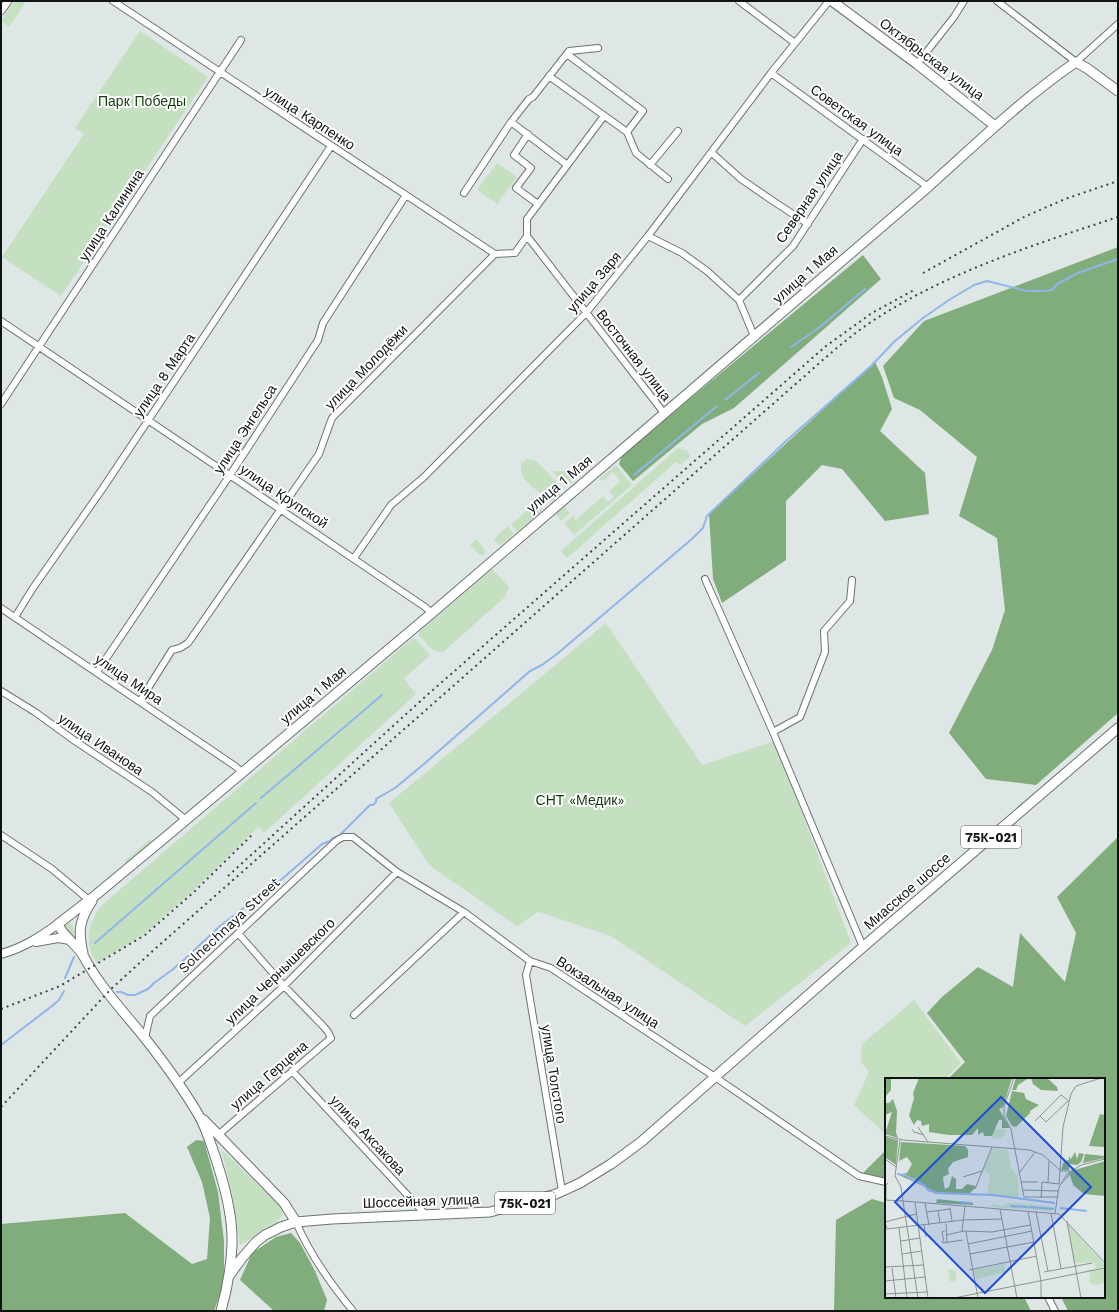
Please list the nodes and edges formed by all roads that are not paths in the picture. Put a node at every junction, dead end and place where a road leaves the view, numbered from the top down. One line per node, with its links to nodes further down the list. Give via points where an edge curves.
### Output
1 (8, 1): 7 (street)
2 (113, 1): 15 (street, улица Карпенко)
3 (739, 1): 10 (street)
4 (830, 1): 10 (street, улица Заря); 14 (main road, Октябрьская улица)
5 (964, 1): 14 (street)
6 (997, 1): 13 (street)
7 (1, 11)
8 (1118, 24): 13 (street)
9 (241, 40): 15 (street, улица Калинина)
10 (795, 43): 16 (street, улица Заря)
11 (598, 48): 12 (street, via 569,51)
12 (567, 54): 17 (street); 23 (street, via 643,111)
13 (1076, 62): 18 (main road); 21 (main road, улица 1 Мая)
14 (918, 64): 21 (main road, Октябрьская улица)
15 (220, 73): 26 (street, улица Карпенко); 43 (street, улица Калинина)
16 (771, 73): 25 (street, Советская улица); 27 (street, улица Заря)
17 (550, 76): 19 (street); 20 (street)
18 (1118, 91)
19 (604, 116): 23 (street); 28 (street)
20 (511, 122): 24 (street); 32 (street)
21 (995, 126): 31 (main road, улица 1 Мая)
22 (678, 131): 29 (street)
23 (627, 132): 29 (street, via 636,153)
24 (528, 134): 28 (street); 34 (street, via 514,155 531,168 516,188)
25 (863, 138): 31 (street, Советская улица); 35 (street, Северная улица)
26 (331, 146): 33 (street, улица Карпенко); 46 (street, улица 8 Марта)
27 (712, 153): 35 (street, via 741,179); 37 (street, улица Заря)
28 (566, 164): 34 (street)
29 (650, 165): 30 (street)
30 (668, 179)
31 (928, 187): 42 (main road, улица 1 Мая)
32 (464, 193)
33 (406, 195): 38 (street, улица Карпенко); 47 (street, улица Энгельса, via 323,323 318,340)
34 (538, 204): 36 (street, via 527,219)
35 (808, 224): 39 (street, Северная улица, via 794,246)
36 (527, 236): 38 (street, via 515,253); 40 (street, Восточная улица)
37 (648, 236): 39 (street, via 682,253 707,271); 40 (street, улица Заря)
38 (495, 254): 48 (street, улица Молодёжи, via 332,418 318,454)
39 (739, 300): 42 (street)
40 (586, 313): 45 (street, Восточная улица); 49 (street, улица Заря, via 424,476 391,505)
41 (1, 321): 43 (street, улица Крупской)
42 (754, 336): 45 (main road, улица 1 Мая)
43 (39, 346): 44 (street, улица Калинина); 46 (street, улица Крупской)
44 (1, 404)
45 (664, 413): 53 (main road, улица 1 Мая)
46 (148, 420): 47 (street, улица Крупской); 54 (street, улица 8 Марта)
47 (230, 474): 48 (street, улица Крупской); 55 (street, улица Энгельса)
48 (281, 509): 49 (street, улица Крупской); 57 (street, улица Молодёжи, via 188,643 172,650)
49 (354, 558): 53 (street, улица Крупской)
50 (705, 579): 59 (street)
51 (852, 580): 59 (street, via 850,601 824,630 825,652 800,717)
52 (1, 608): 54 (street, улица Мира)
53 (432, 613): 60 (main road, улица 1 Мая)
54 (16, 617): 55 (street, улица Мира)
55 (97, 672): 57 (street, улица Мира)
56 (1, 690): 61 (street, улица Иванова, via 152,792)
57 (140, 701): 60 (street, улица Мира)
58 (1118, 728): 73 (main road, Миасское шоссе / 75К-021)
59 (773, 732): 73 (street)
60 (242, 772): 61 (main road, улица 1 Мая)
61 (186, 820): 65 (main road, улица 1 Мая)
62 (1, 835): 65 (street)
63 (343, 837): 64 (street, Вокзальная улица, via 353,837); 70 (street, Solnechnaya Street)
64 (397, 872): 66 (street, Вокзальная улица); 77 (street, улица Чернышевского)
65 (93, 897): 67 (main road, улица 1 Мая); 69 (main road, via 84,915)
66 (464, 912): 76 (street, Вокзальная улица); 78 (street)
67 (68, 917): 68 (main road, улица 1 Мая); 69 (main road)
68 (58, 924): 71 (main road); 72 (main road)
69 (80, 932): 75 (main road)
70 (238, 933): 77 (street); 79 (street, Solnechnaya Street, via 150,1016)
71 (70, 940): 72 (main road, via 50,938); 75 (main road)
72 (28, 944): 74 (main road)
73 (864, 947): 81 (main road, Миасское шоссе / 75К-021)
74 (1, 954)
75 (83, 955): 79 (main road, via 104,990)
76 (530, 961): 81 (street, Вокзальная улица, via 551,968); 86 (street, улица Толстого, via 526,975)
77 (284, 986): 80 (street, улица Герцена, via 331,1038); 82 (street, улица Чернышевского)
78 (354, 1015)
79 (145, 1038): 82 (main road)
80 (292, 1071): 84 (street, улица Герцена); 87 (street, улица Аксакова)
81 (715, 1077): 85 (street, Вокзальная улица, via 859,1176); 86 (main road, Шоссейная улица / 75К-021, via 641,1142 611,1164)
82 (178, 1083): 83 (main road)
83 (199, 1115): 84 (main road); 89 (main road, via 210,1141 226,1195 232,1244)
84 (218, 1135): 88 (main road, via 284,1203)
85 (885, 1182)
86 (562, 1191): 87 (main road, Шоссейная улица / 75К-021, via 490,1212)
87 (427, 1216): 88 (main road, Шоссейная улица / 75К-021)
88 (296, 1222): 89 (main road, Шоссейная улица / 75К-021, via 277,1228 256,1242); 92 (street, via 313,1258)
89 (228, 1277): 91 (main road)
90 (1048, 1298): 93 (street)
91 (221, 1311)
92 (353, 1311)
93 (1055, 1311)

